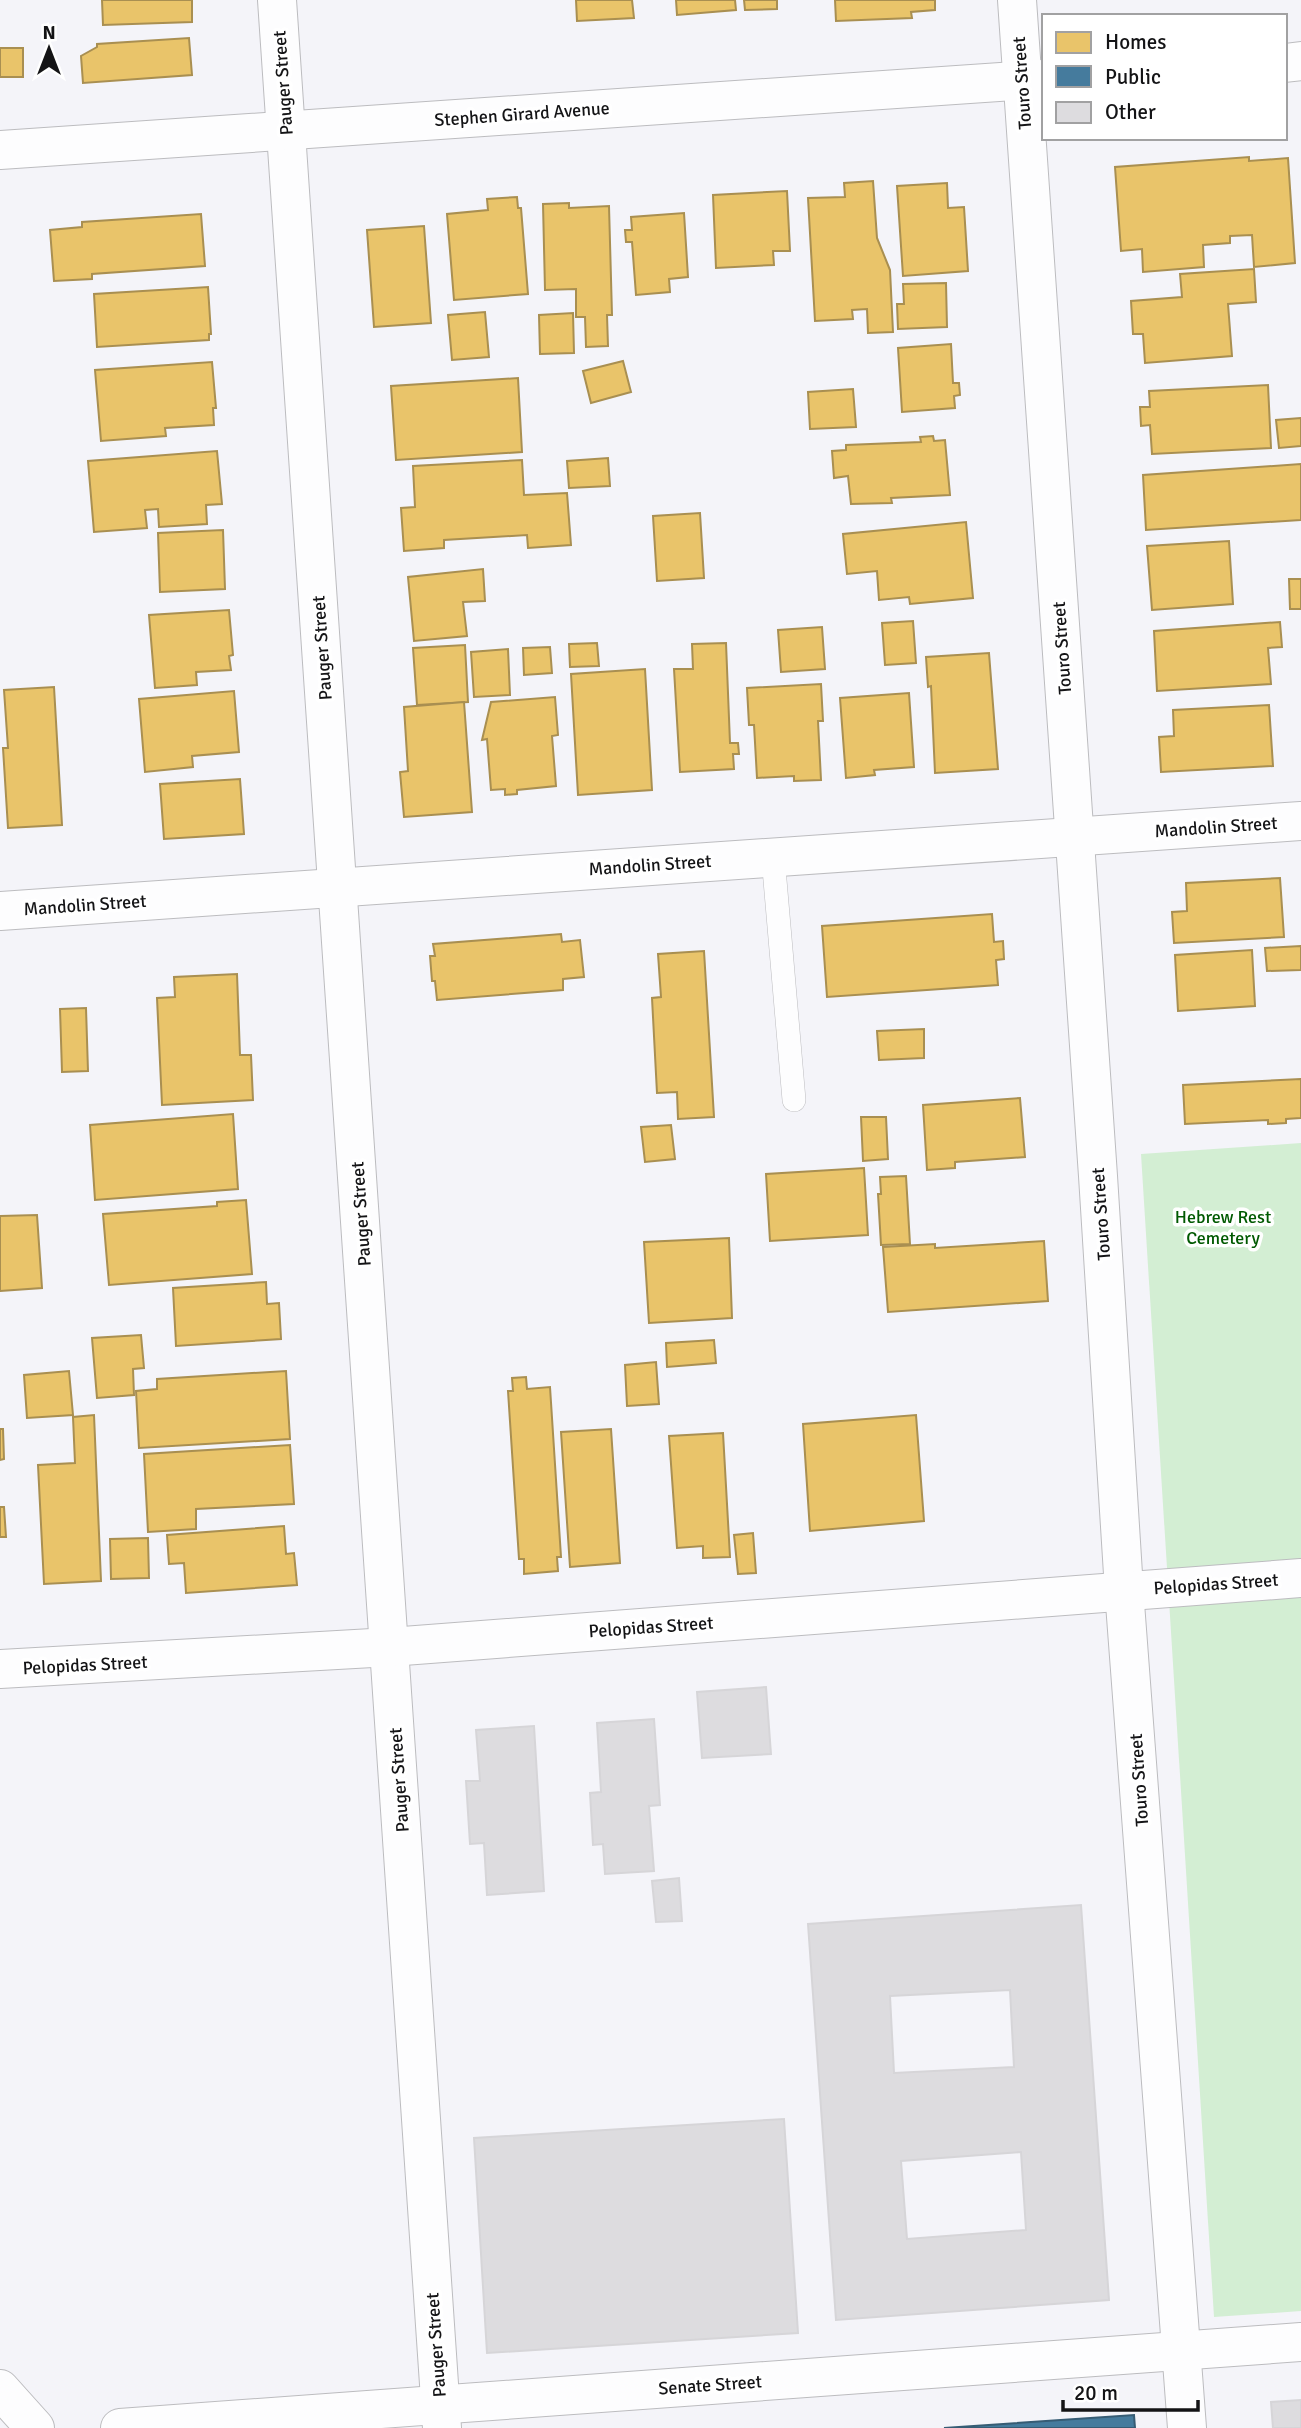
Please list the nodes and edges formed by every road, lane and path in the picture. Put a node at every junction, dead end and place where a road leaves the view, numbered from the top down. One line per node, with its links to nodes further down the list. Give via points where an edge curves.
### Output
1 (277, 0): 4 (street, Pauger Street)
2 (1017, 0): 3 (street, Touro Street)
3 (1033, 80): 4 (street, Stephen Girard Avenue); 7 (street, Touro Street)
4 (286, 130): 5 (street, Stephen Girard Avenue); 9 (street, Pauger Street)
5 (0, 150)
6 (1301, 821): 7 (street, Mandolin Street)
7 (1075, 836): 8 (street, Mandolin Street); 13 (street, Touro Street)
8 (773, 857): 9 (street, Mandolin Street); 11 (lane)
9 (339, 887): 10 (street, Mandolin Street); 14 (street, Pauger Street)
10 (0, 911)
11 (793, 1100)
12 (1301, 1578): 13 (street, Pelopidas Street)
13 (1124, 1590): 14 (street, Pelopidas Street); 17 (street, Touro Street)
14 (390, 1647): 15 (street, Pelopidas Street); 19 (street, Pauger Street)
15 (0, 1670)
16 (1301, 2342): 17 (street, Senate Street)
17 (1182, 2351): 19 (street, Senate Street); 22 (street, Touro Street)
18 (0, 2389): 20 (street)
19 (441, 2416): 21 (street, Senate Street)
20 (35, 2428)
21 (120, 2428)
22 (1187, 2428)

